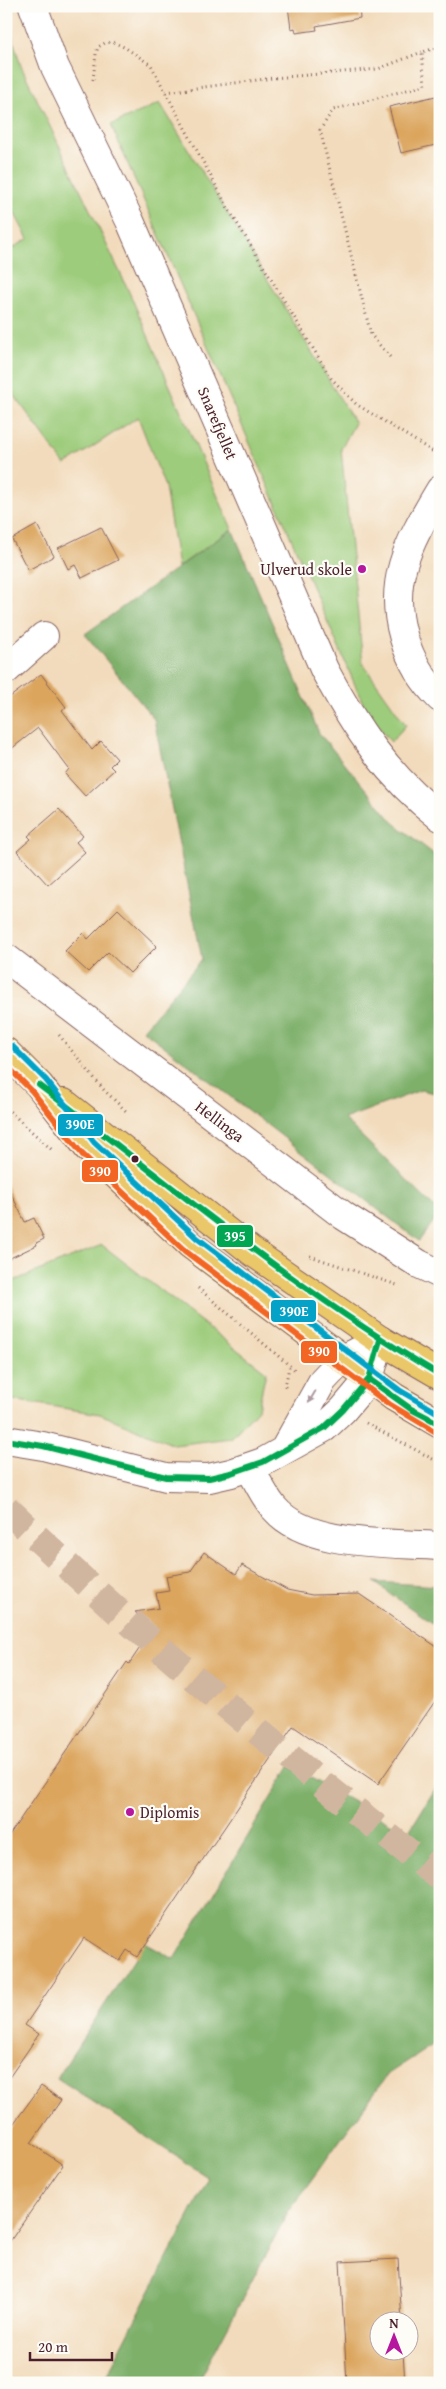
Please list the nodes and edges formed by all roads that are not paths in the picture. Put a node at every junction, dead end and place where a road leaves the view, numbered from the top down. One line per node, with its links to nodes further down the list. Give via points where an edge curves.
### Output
1 (33, 6): 6 (street, Snarefjellet, via 56,67 130,221 324,669 364,738 390,770)
2 (440, 490): 5 (street, via 415,533 402,566 398,594 400,625 409,658 424,683)
3 (44, 636): 4 (street)
4 (6, 670)
5 (440, 698)
6 (440, 817)
7 (6, 958): 10 (street, Hellinga, via 344,1216)
8 (6, 1052): 9 (main road)
9 (39, 1085): 11 (main road, via 254,1253); 12 (main road, via 88,1148 160,1218 234,1279)
10 (440, 1274)
11 (380, 1340): 12 (street); 13 (main road); 14 (street)
12 (343, 1359): 14 (main road); 17 (street, one-way to 17, via 316,1391)
13 (440, 1375)
14 (369, 1379): 15 (main road); 17 (street, via 324,1428)
15 (440, 1424)
16 (6, 1440): 18 (street, via 44,1446 166,1477 209,1478)
17 (284, 1450): 18 (street)
18 (250, 1468): 19 (street, via 274,1508 302,1528 358,1540)
19 (440, 1546)

